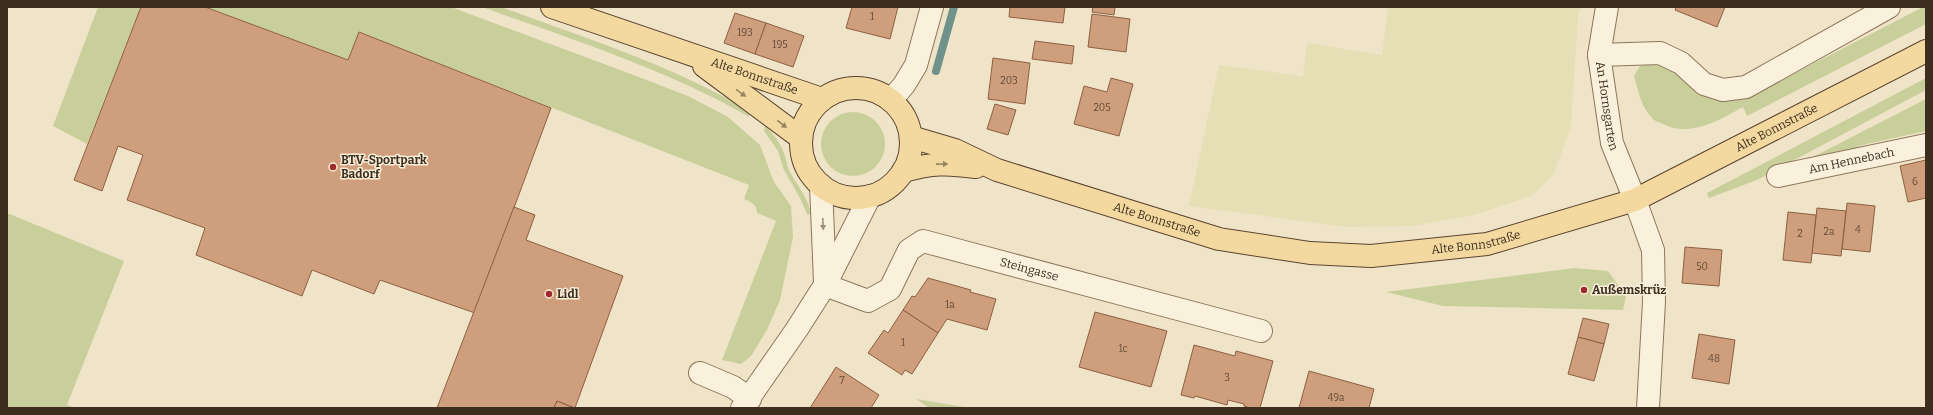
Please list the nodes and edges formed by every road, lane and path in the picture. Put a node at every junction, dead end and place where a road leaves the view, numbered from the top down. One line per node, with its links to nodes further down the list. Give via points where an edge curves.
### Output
1 (552, 7): 6 (main road, Alte Bonnstraße)
2 (932, 7): 9 (street, via 916,65)
3 (1607, 7): 7 (street, An Hornsgarten)
4 (1890, 7): 7 (street, via 1746,87 1722,90 1704,84 1680,63 1660,53)
5 (1926, 51): 18 (main road, Alte Bonnstraße)
6 (687, 54): 8 (main road, Alte Bonnstraße); 11 (main road, Alte Bonnstraße, one-way to 11)
7 (1600, 55): 18 (street, An Hornsgarten, via 1612,143)
8 (822, 99): 9 (main road, via 838,90 856,87 875,91); 11 (main road, via 808,117)
9 (891, 100): 10 (main road, via 905,116)
10 (911, 136): 13 (main road, Alte Bonnstraße, via 955,150); 14 (main road, via 910,154)
11 (801, 138): 16 (main road, via 805,161)
12 (1926, 145): 15 (street, Am Hennebach)
13 (997, 170): 14 (main road, Alte Bonnstraße, one-way to 13, via 929,164); 18 (main road, Alte Bonnstraße, via 1218,239 1310,253 1371,256 1487,244)
14 (903, 171): 17 (main road, via 889,187)
15 (1778, 176)
16 (821, 185): 17 (main road, via 836,194 852,198); 19 (street, one-way to 19)
17 (870, 196): 19 (street)
18 (1635, 200): 23 (street, An Hornsgarten, via 1653,250 1654,302)
19 (825, 285): 20 (street, Steingasse, via 868,301 890,289 909,250 923,241); 22 (street)
20 (1261, 331)
21 (700, 372): 22 (street, via 733,388)
22 (746, 403)
23 (1648, 408)

